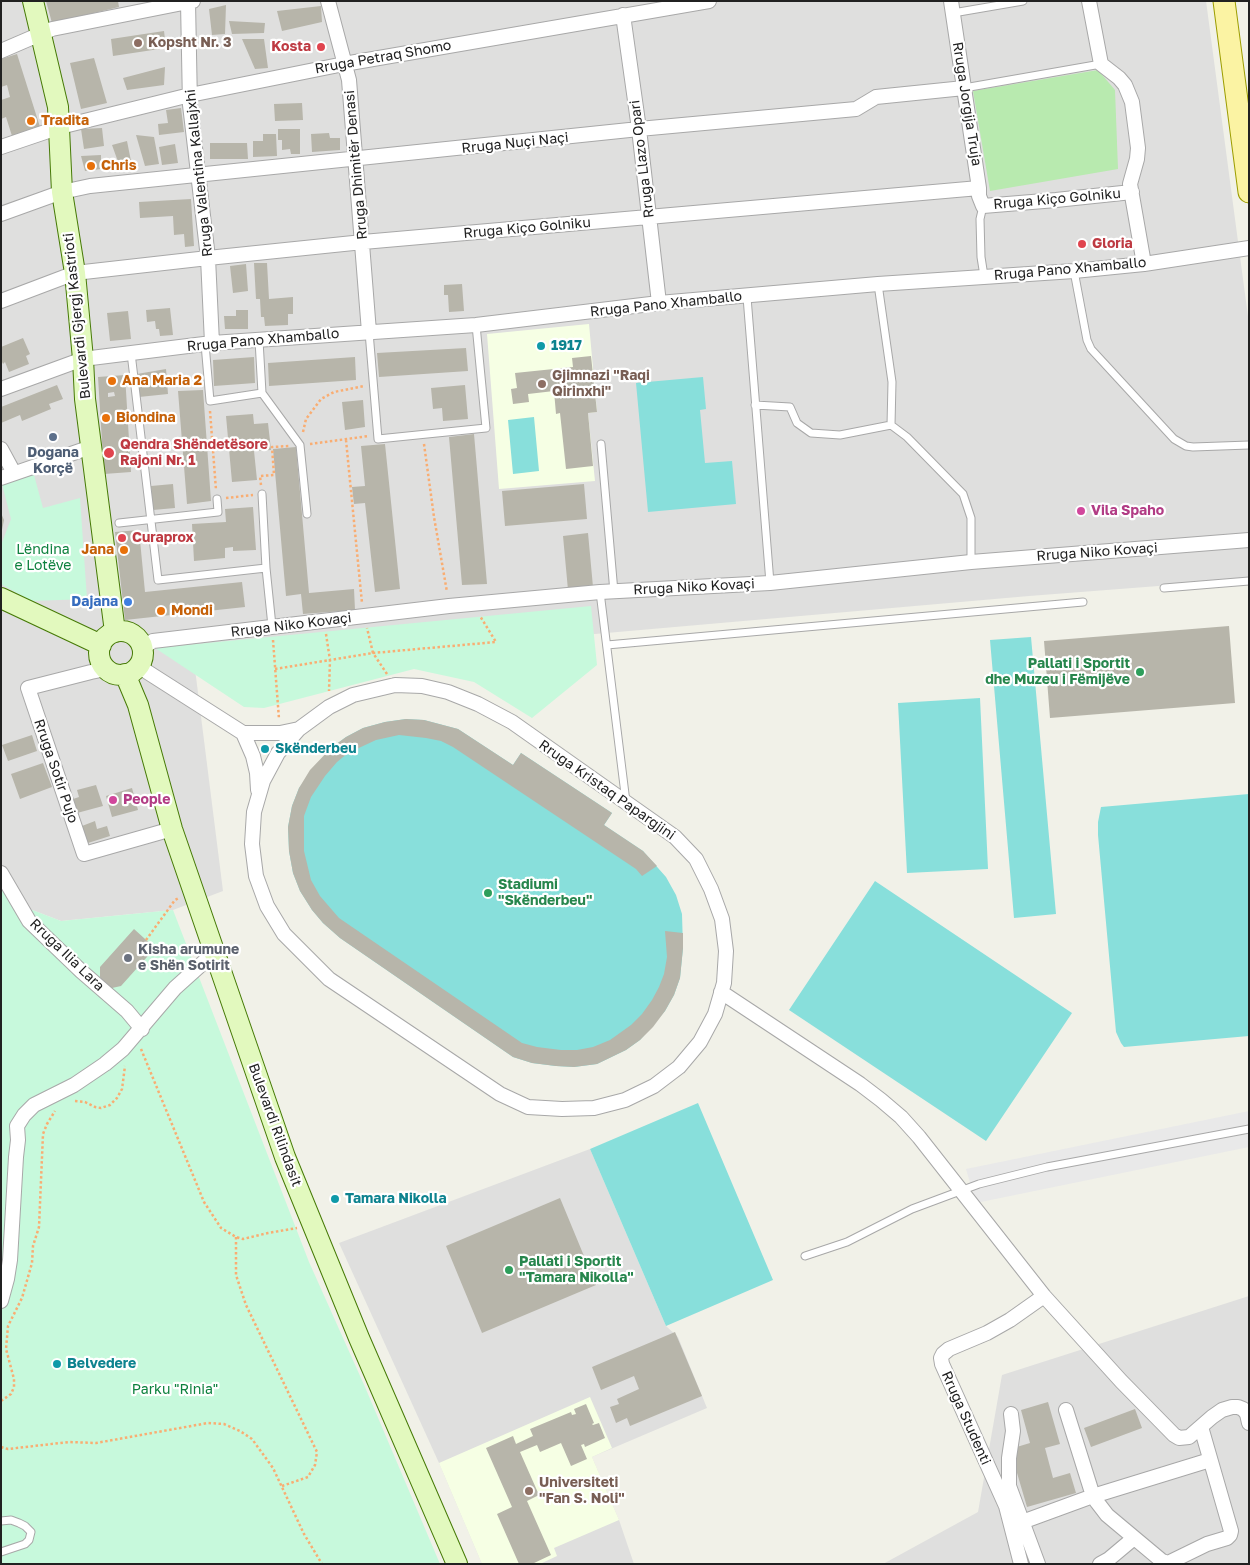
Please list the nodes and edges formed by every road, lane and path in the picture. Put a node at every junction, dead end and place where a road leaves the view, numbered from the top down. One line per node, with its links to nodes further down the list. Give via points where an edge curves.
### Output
1 (32, 1): 10 (main road, Bulevardi Gjergj Kastrioti)
2 (328, 1): 12 (street, Rruga Dhimitër Denasi)
3 (710, 1): 9 (street, Rruga Petraq Shomo)
4 (1023, 1): 8 (lane)
5 (1088, 1): 13 (street)
6 (1224, 1): 24 (main road)
7 (190, 2): 10 (street); 15 (street, Rruga Valentina Kallajxhi)
8 (952, 7): 14 (street, Rruga Jorgija Truja)
9 (623, 15): 12 (street, Rruga Petraq Shomo); 17 (street, Rruga Llazo Opari)
10 (40, 33): 11 (street); 16 (main road, Bulevardi Gjergj Kastrioti)
11 (1, 51)
12 (344, 64): 15 (street, Rruga Petraq Shomo); 19 (street, Rruga Dhimitër Denasi, via 349,80)
13 (1101, 64): 14 (lane); 23 (street, via 1125,85 1132,102 1138,148 1130,184)
14 (964, 88): 17 (street, Rruga Nuçi Naçi, via 876,97 856,109); 21 (street, Rruga Jorgija Truja)
15 (190, 95): 16 (street, Rruga Petraq Shomo); 20 (street, Rruga Valentina Kallajxhi)
16 (60, 127): 18 (street, Rruga Petraq Shomo); 22 (main road, Bulevardi Gjergj Kastrioti)
17 (639, 129): 19 (street, Rruga Nuçi Naçi); 27 (street, Rruga Llazo Opari)
18 (1, 146)
19 (355, 160): 20 (street, Rruga Nuçi Naçi); 28 (street, Rruga Dhimitër Denasi)
20 (197, 174): 22 (street, Rruga Nuçi Naçi); 30 (street, Rruga Valentina Kallajxhi)
21 (979, 188): 25 (street, Rruga Jorgija Truja); 27 (street, Rruga Kiço Golniku)
22 (62, 192): 26 (street, Rruga Nuçi Naçi); 33 (main road, Bulevardi Gjergj Kastrioti)
23 (1132, 192): 25 (street, Rruga Kiço Golniku); 31 (street)
24 (1249, 192)
25 (982, 206): 34 (lane, via 980,228)
26 (1, 214)
27 (649, 217): 28 (street, Rruga Kiço Golniku); 38 (street, Rruga Llazo Opari)
28 (362, 242): 30 (street, Rruga Kiço Golniku); 40 (street, Rruga Dhimitër Denasi)
29 (1249, 248): 31 (street, Rruga Pano Xhamballo)
30 (208, 258): 33 (street, Rruga Kiço Golniku); 42 (street, Rruga Valentina Kallajxhi)
31 (1144, 264): 32 (street, Rruga Pano Xhamballo)
32 (1074, 271): 34 (street, Rruga Pano Xhamballo); 54 (lane, via 1087,340 1092,349 1174,439 1193,447)
33 (75, 274): 37 (street, Rruga Kiço Golniku); 44 (main road, Bulevardi Gjergj Kastrioti)
34 (984, 276): 35 (street, Rruga Pano Xhamballo)
35 (878, 284): 36 (street, Rruga Pano Xhamballo); 50 (lane, via 892,382)
36 (747, 296): 38 (street, Rruga Pano Xhamballo); 49 (lane)
37 (1, 301)
38 (659, 304): 39 (street, Rruga Pano Xhamballo)
39 (476, 325): 40 (street, Rruga Pano Xhamballo); 51 (lane, via 486,428)
40 (369, 332): 41 (street, Rruga Pano Xhamballo); 45 (lane)
41 (259, 340): 42 (street, Rruga Pano Xhamballo); 47 (lane)
42 (208, 344): 43 (street, Rruga Pano Xhamballo); 48 (lane)
43 (131, 353): 44 (street, Rruga Pano Xhamballo); 62 (lane)
44 (84, 359): 46 (street, Rruga Pano Xhamballo); 56 (main road, Bulevardi Gjergj Kastrioti)
45 (373, 384): 51 (lane, via 378,439); 55 (path, via 334,392 321,399 306,419)
46 (1, 389)
47 (262, 393): 48 (lane); 55 (lane)
48 (210, 401): 60 (path)
49 (755, 405): 50 (lane, via 790,407 797,423 811,433 840,435); 68 (lane)
50 (891, 425): 65 (lane, via 964,494 971,518)
51 (422, 434): 74 (path)
52 (346, 439): 75 (path)
53 (601, 444): 70 (lane)
54 (1249, 445)
55 (300, 446): 61 (lane)
56 (91, 447): 58 (street); 78 (main road, Bulevardi Gjergj Kastrioti)
57 (1, 449): 58 (street)
58 (8, 476)
59 (262, 494): 60 (path); 66 (lane)
60 (217, 500): 62 (lane, via 218,512)
61 (307, 514)
62 (150, 520): 63 (lane); 66 (lane, via 158,580)
63 (119, 524)
64 (1249, 540): 65 (street, Rruga Niko Kovaçi)
65 (971, 562): 68 (street, Rruga Niko Kovaçi)
66 (266, 568): 77 (lane)
67 (1249, 581): 69 (lane)
68 (770, 582): 70 (street, Rruga Niko Kovaçi)
69 (1164, 588)
70 (607, 592): 73 (street, Rruga Niko Kovaçi); 79 (lane)
71 (1, 598): 78 (main road)
72 (1083, 602): 79 (lane)
73 (473, 604): 74 (street, Rruga Niko Kovaçi); 80 (path, via 496,642)
74 (449, 606): 75 (street, Rruga Niko Kovaçi)
75 (364, 616): 76 (street, Rruga Niko Kovaçi); 80 (path)
76 (324, 621): 77 (street, Rruga Niko Kovaçi); 81 (path)
77 (272, 626): 82 (street, Rruga Niko Kovaçi, via 153,641); 83 (path)
78 (108, 638): 82 (main road, Bulevardi Gjergj Kastrioti, via 100,658); 82 (main road, via 122,631 139,641)
79 (607, 645): 91 (lane)
80 (373, 653): 81 (path); 84 (path)
81 (330, 660): 83 (path); 86 (path)
82 (128, 664): 85 (street, Rruga Niko Kovaçi); 88 (street); 92 (main road, Bulevardi Rilindasit)
83 (275, 669): 89 (path)
84 (396, 685): 86 (street, Rruga Kristaq Papargjini, via 354,695); 91 (street, Rruga Kristaq Papargjini, via 448,692 478,704 512,722)
85 (28, 688): 92 (street, Rruga Sotir Pujo, via 84,854)
86 (329, 707): 87 (street, Rruga Kristaq Papargjini)
87 (299, 728): 89 (street, Rruga Kristaq Papargjini); 90 (street, Rruga Kristaq Papargjini, via 278,753)
88 (243, 733): 89 (street, Rruga Kristaq Papargjini); 90 (street, Rruga Kristaq Papargjini, via 253,756)
89 (280, 733)
90 (258, 795): 97 (street, Rruga Kristaq Papargjini, via 252,844 256,876 267,906 284,934 329,979 500,1094 528,1107 594,1108 625,1100 654,1086 679,1066 700,1042 715,1014)
91 (626, 803): 97 (street, Rruga Kristaq Papargjini, via 675,837 696,859 722,919 726,951)
92 (172, 829): 94 (main road, Bulevardi Rilindasit)
93 (1, 873): 98 (street, Rruga Ilia Lara, via 29,921 127,1011)
94 (193, 890): 95 (path, via 175,900); 96 (main road, Bulevardi Rilindasit)
95 (146, 940)
96 (214, 952): 98 (street, via 176,988); 106 (main road, Bulevardi Rilindasit, via 285,1157)
97 (721, 992): 105 (street, via 882,1100 919,1137)
98 (142, 1029): 99 (path, via 144,1038); 110 (street, via 105,1064 74,1085 34,1105 17,1126 10,1260)
99 (140, 1048): 100 (path); 107 (path, via 204,1202 221,1228)
100 (136, 1052)
101 (129, 1062): 102 (path, via 125,1066 122,1089 110,1105 101,1108)
102 (72, 1101)
103 (61, 1106): 111 (path, via 54,1112 43,1134 38,1227 32,1263 22,1298 8,1326 6,1349 14,1387 11,1394)
104 (1249, 1129): 105 (lane, via 1047,1167)
105 (961, 1191): 108 (lane, via 912,1209 847,1242); 109 (street)
106 (314, 1226): 107 (path, via 243,1239); 125 (main road, Bulevardi Rilindasit)
107 (236, 1237): 118 (path, via 236,1275 246,1306 317,1452 315,1465 308,1477)
108 (805, 1256)
109 (1044, 1296): 115 (street, via 1174,1435 1189,1437); 126 (street, Rruga Studenti, via 987,1333 945,1351 942,1358 1006,1506)
110 (1, 1301)
111 (1, 1401)
112 (1066, 1410): 119 (street)
113 (1011, 1414): 121 (street, via 1009,1486)
114 (1249, 1423): 115 (street, via 1244,1409 1232,1407 1222,1410)
115 (1201, 1426): 117 (street)
116 (1, 1447): 118 (path, via 96,1443 208,1423 224,1424 252,1439 274,1468)
117 (1210, 1460): 119 (street); 122 (street, via 1231,1531 1227,1538 1168,1563)
118 (282, 1486): 124 (path)
119 (1093, 1496): 121 (street); 122 (street, via 1107,1515)
120 (1, 1520): 123 (lane, via 25,1526 30,1536 25,1544)
121 (1022, 1522): 127 (street)
122 (1134, 1538): 128 (street)
123 (1, 1552)
124 (322, 1564)
125 (458, 1564)
126 (1021, 1564)
127 (1038, 1564)
128 (1100, 1564)

